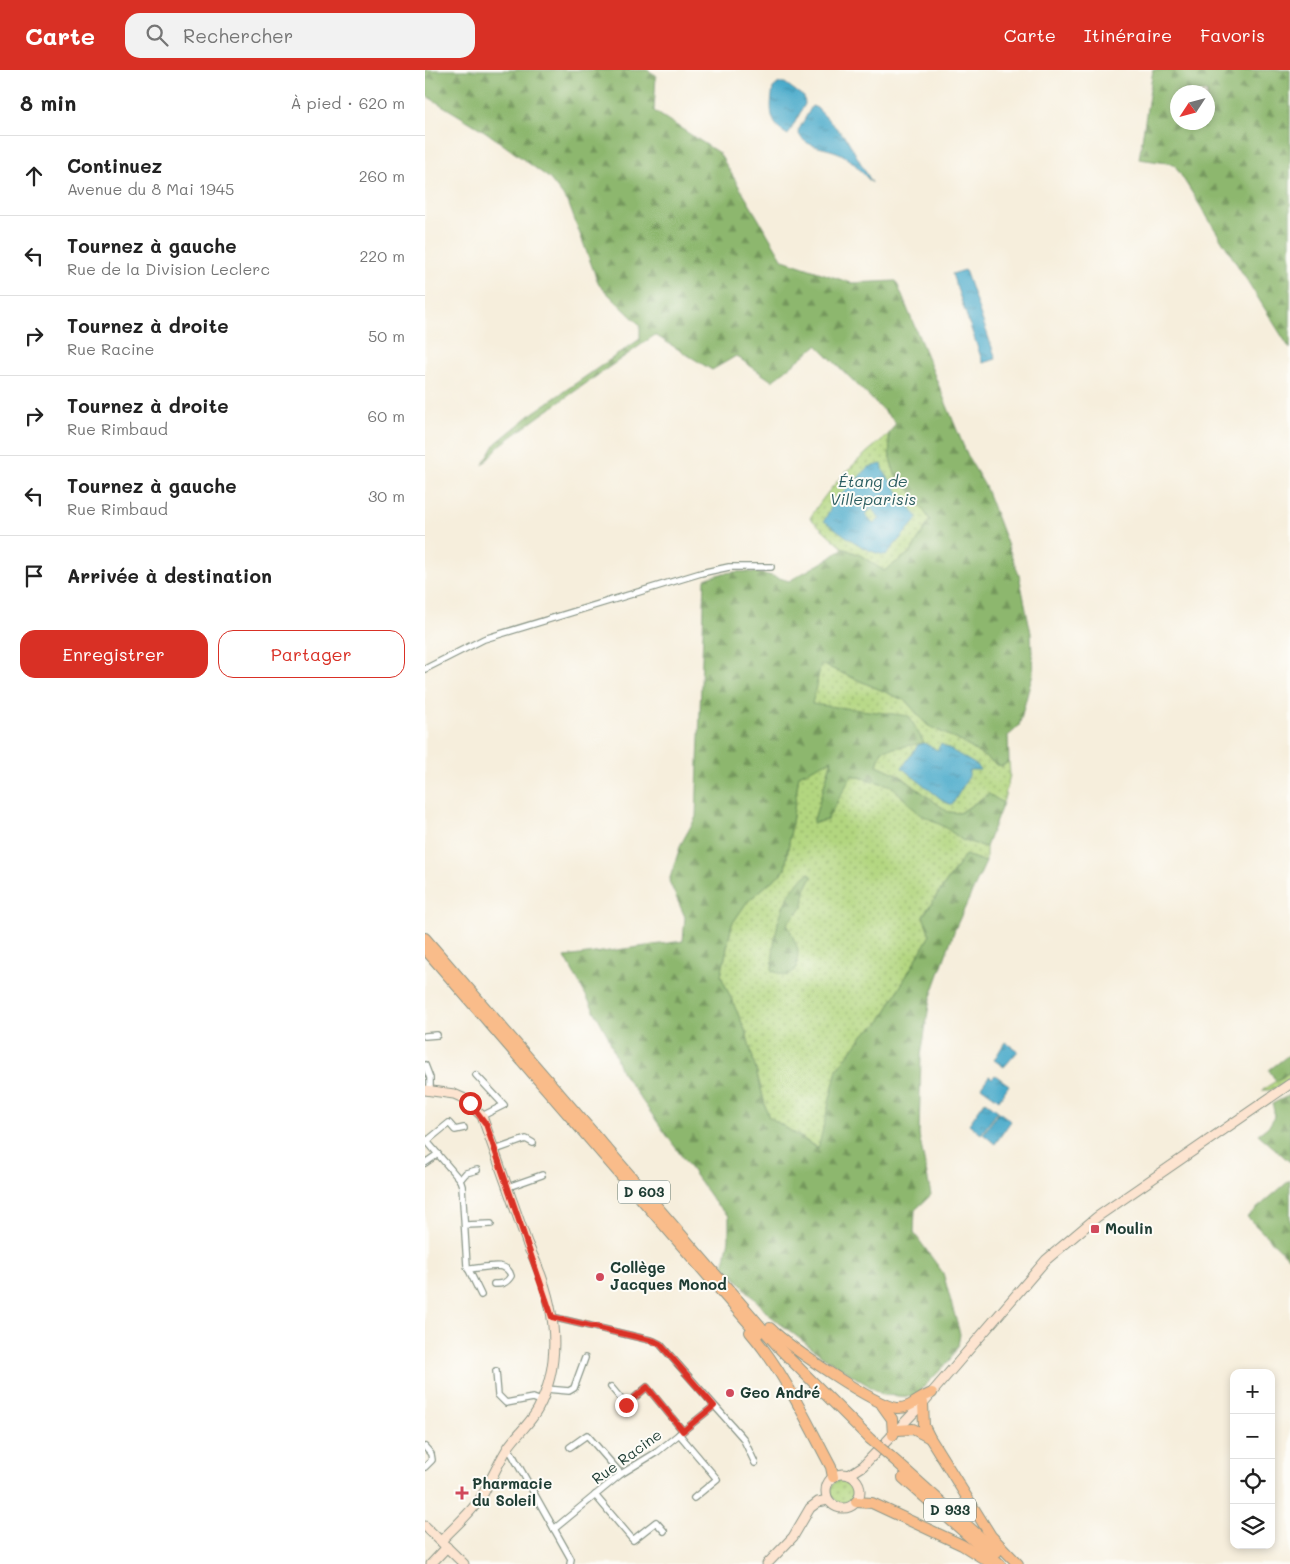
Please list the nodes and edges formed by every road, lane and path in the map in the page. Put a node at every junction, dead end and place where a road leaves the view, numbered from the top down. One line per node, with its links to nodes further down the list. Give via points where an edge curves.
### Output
1 (771, 568): 2 (street, via 729,567 701,574 472,643)
2 (425, 669)
3 (425, 938): 27 (highway, D 603)
4 (425, 950): 27 (highway, D 603)
5 (437, 1035): 6 (street)
6 (425, 1036)
7 (425, 1065): 10 (street, via 430,1078)
8 (476, 1075): 11 (street, via 503,1105)
9 (1290, 1084): 33 (main road, via 1067,1239)
10 (427, 1090): 11 (main road, via 463,1098)
11 (482, 1116): 15 (main road)
12 (463, 1128): 13 (street, via 455,1130 449,1123)
13 (426, 1140): 16 (street)
14 (533, 1143): 15 (street, via 526,1139)
15 (495, 1150): 21 (main road)
16 (438, 1154): 17 (street); 20 (street)
17 (425, 1163)
18 (477, 1170): 20 (street, via 466,1173)
19 (542, 1174): 21 (street)
20 (460, 1180): 23 (street, via 464,1192)
21 (508, 1187): 28 (main road, via 550,1301)
22 (491, 1224): 23 (street)
23 (465, 1225): 24 (street)
24 (468, 1269): 25 (street, via 501,1265 510,1271 511,1276 505,1284); 26 (street)
25 (494, 1284)
26 (481, 1294)
27 (735, 1302): 36 (highway, via 751,1308 781,1338); 44 (highway, D 603, bridge); 50 (highway, via 738,1319 768,1354 784,1380 831,1466)
28 (552, 1317): 32 (main road, via 556,1337); 37 (street, via 660,1344)
29 (585, 1358): 32 (street, via 574,1388 569,1391)
30 (496, 1371): 34 (street, via 498,1396 506,1403 533,1398)
31 (611, 1387): 39 (street, via 626,1405 647,1387)
32 (546, 1389): 34 (main road)
33 (932, 1393): 35 (main road); 36 (highway, via 904,1408)
34 (541, 1401): 42 (main road)
35 (923, 1403): 38 (main road); 40 (highway, via 924,1426)
36 (883, 1405): 38 (highway, via 892,1419)
37 (714, 1406): 39 (street, Rue Racine); 45 (street, via 743,1438)
38 (895, 1432): 40 (highway, via 913,1428); 46 (main road)
39 (681, 1433): 48 (street, Rue Racine); 54 (street, via 717,1479)
40 (930, 1438): 68 (highway, via 991,1536)
41 (425, 1447): 47 (street, via 432,1460)
42 (509, 1447): 59 (street); 61 (main road, via 481,1496)
43 (570, 1447): 48 (street, via 587,1435)
44 (888, 1459): 67 (highway, D 933); 68 (highway, D 933)
45 (755, 1463)
46 (863, 1466): 49 (main road); 51 (main road)
47 (425, 1467)
48 (621, 1474): 53 (street, Rue Racine)
49 (849, 1475): 50 (main road); 51 (main road)
50 (833, 1477): 52 (main road)
51 (857, 1481): 56 (main road, via 860,1489)
52 (826, 1489): 55 (main road); 57 (main road, via 808,1502)
53 (595, 1495): 59 (street, Rue Racine); 60 (street, via 633,1540 656,1522)
54 (694, 1498)
55 (828, 1500): 56 (main road, via 841,1508); 57 (main road, via 810,1508)
56 (857, 1502): 66 (highway, via 872,1503 962,1545)
57 (801, 1525): 65 (main road)
58 (425, 1526): 61 (main road)
59 (554, 1528): 64 (street, via 571,1559)
60 (664, 1531)
61 (444, 1544): 62 (main road); 63 (main road)
62 (431, 1564)
63 (464, 1564)
64 (570, 1564)
65 (767, 1564)
66 (992, 1564)
67 (1000, 1564)
68 (1015, 1564)

